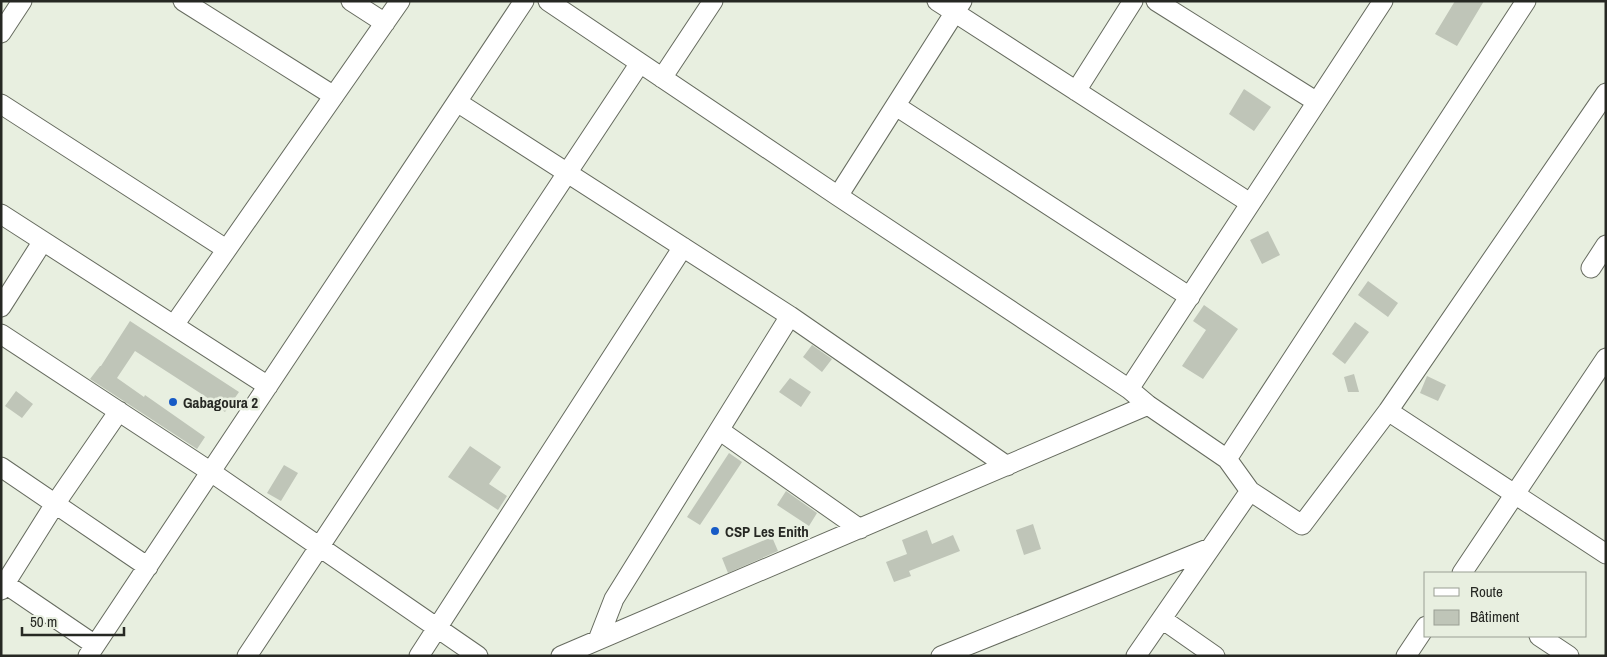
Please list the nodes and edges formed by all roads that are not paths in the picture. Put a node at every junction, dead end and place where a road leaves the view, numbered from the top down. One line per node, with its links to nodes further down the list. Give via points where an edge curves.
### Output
1 (22, 1): 15 (street)
2 (183, 1): 20 (street)
3 (351, 1): 14 (street)
4 (400, 1): 14 (street)
5 (524, 1): 21 (street)
6 (548, 1): 16 (street)
7 (713, 1): 17 (street)
8 (936, 1): 13 (street)
9 (1133, 1): 18 (street)
10 (1156, 1): 22 (street)
11 (1383, 1): 22 (street)
12 (1526, 1): 46 (street)
13 (959, 7): 18 (street); 24 (street)
14 (385, 23): 20 (street)
15 (1, 32)
16 (640, 63): 17 (street); 25 (street)
17 (662, 78): 26 (street)
18 (1076, 91): 27 (street)
19 (1606, 93): 43 (street)
20 (334, 96): 32 (street)
21 (457, 102): 25 (street); 40 (street)
22 (1317, 102): 27 (street)
23 (1, 104): 32 (street)
24 (896, 106): 26 (street); 34 (street)
25 (567, 173): 31 (street); 54 (street)
26 (838, 196): 41 (street)
27 (1250, 203): 34 (street)
28 (1, 214): 29 (street)
29 (44, 241): 35 (street); 37 (street)
30 (1606, 246): 33 (street)
31 (683, 247): 36 (street); 61 (street)
32 (226, 249): 37 (street)
33 (1590, 268)
34 (1190, 296): 41 (street)
35 (1, 307)
36 (790, 316): 45 (street); 47 (street)
37 (174, 325): 40 (street)
38 (1, 334): 44 (street)
39 (1606, 358): 51 (street)
40 (268, 386): 49 (street)
41 (1129, 389): 42 (street)
42 (1148, 405): 46 (street); 47 (street)
43 (1388, 410): 50 (street, via 1302,525); 51 (street)
44 (119, 411): 49 (street); 52 (street)
45 (719, 430): 53 (street); 64 (street, via 614,599)
46 (1228, 459): 50 (street)
47 (1007, 466): 53 (street)
48 (1, 467): 52 (street)
49 (211, 472): 54 (street); 57 (street)
50 (1250, 491): 55 (street)
51 (1515, 494): 56 (street); 58 (street)
52 (55, 504): 57 (street); 59 (street)
53 (860, 529): 64 (street)
54 (320, 546): 61 (street); 66 (street)
55 (1210, 548): 60 (street); 70 (street)
56 (1606, 554)
57 (148, 567): 65 (street)
58 (1463, 572)
59 (3, 585): 65 (street)
60 (1162, 619): 71 (street); 72 (street)
61 (437, 628): 67 (street); 68 (street)
62 (1424, 629): 73 (street)
63 (1540, 637): 74 (street)
64 (598, 640): 69 (street)
65 (92, 651)
66 (247, 656)
67 (419, 656)
68 (478, 656)
69 (561, 656)
70 (941, 656)
71 (1136, 656)
72 (1215, 656)
73 (1406, 656)
74 (1569, 656)

